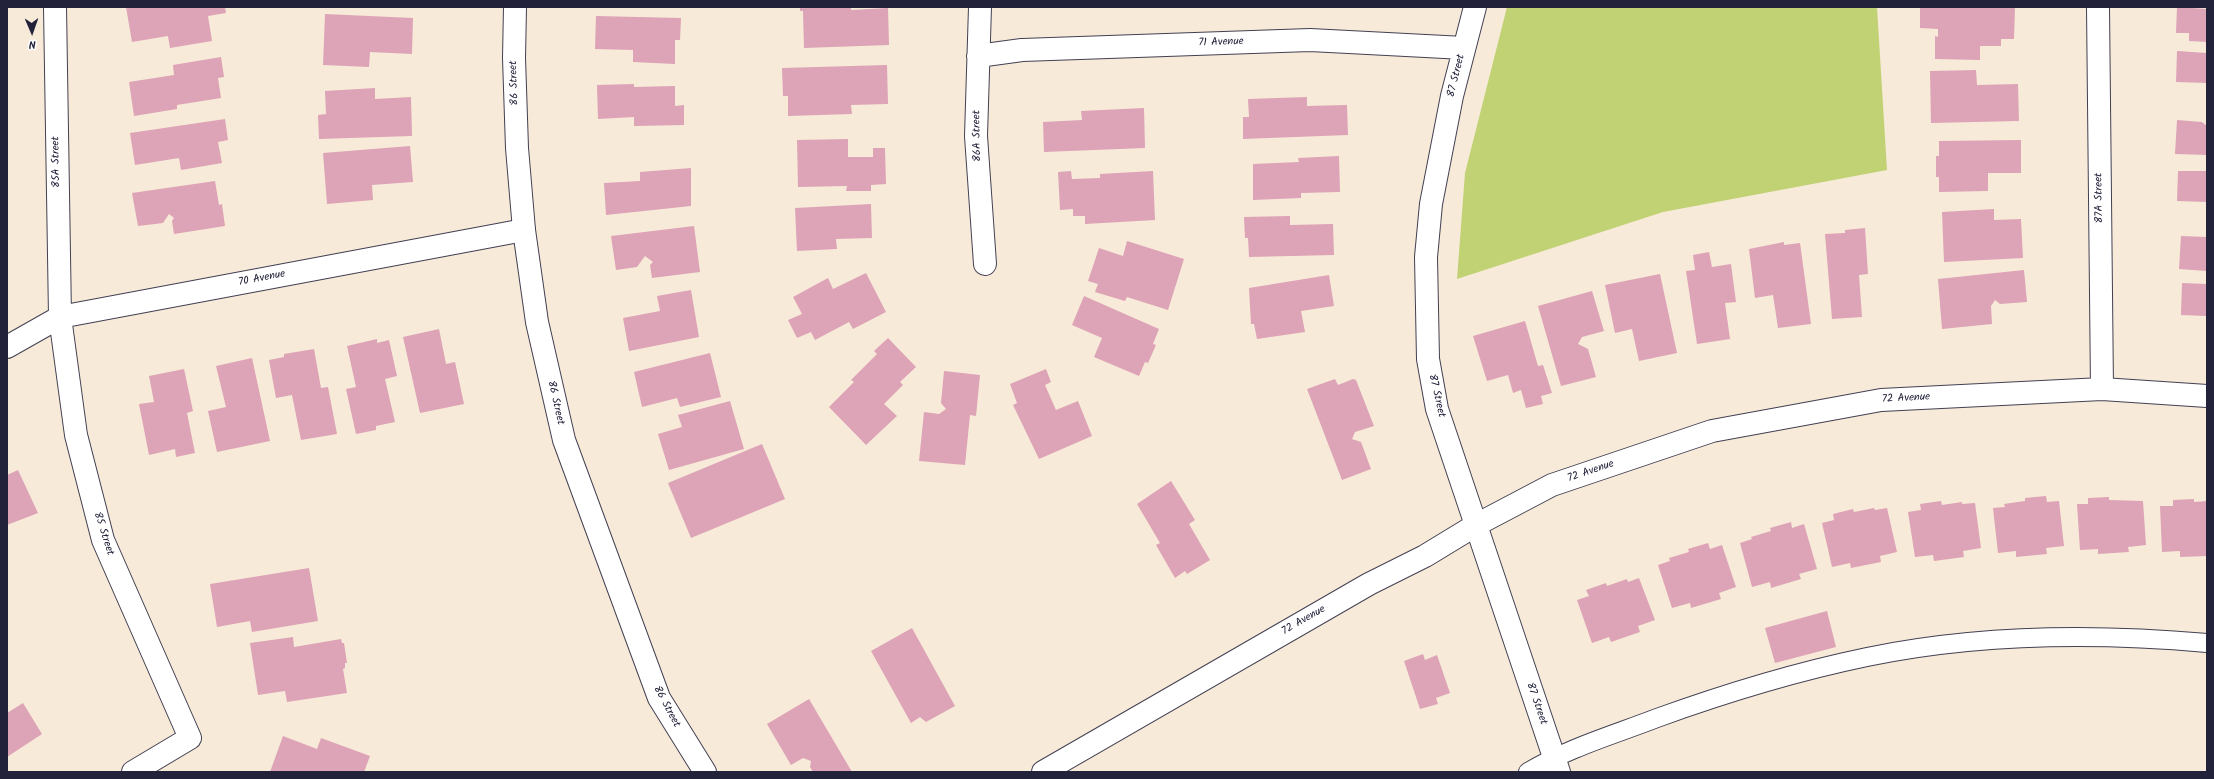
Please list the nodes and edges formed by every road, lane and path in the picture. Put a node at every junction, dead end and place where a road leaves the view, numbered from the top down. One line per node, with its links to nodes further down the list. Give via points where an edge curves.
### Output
1 (55, 7): 10 (street, 85A Street)
2 (515, 7): 8 (street, 86 Street, via 516,140)
3 (980, 7): 7 (street, 86A Street)
4 (1475, 7): 6 (street, 87 Street)
5 (2098, 7): 12 (street, 87A Street)
6 (1464, 48): 7 (street, 71 Avenue, via 1310,40 1022,50); 14 (street, 87 Street, via 1430,204 1426,257 1428,359 1437,409)
7 (978, 56): 9 (street, 86A Street, via 976,136)
8 (524, 230): 10 (street, 70 Avenue); 18 (street, 86 Street, via 537,322 564,440 659,698)
9 (985, 264)
10 (60, 317): 11 (street, 70 Avenue); 17 (street, 85 Street, via 76,435 102,540 190,738)
11 (7, 347)
12 (2102, 389): 13 (street, 72 Avenue); 14 (street, 72 Avenue, via 1881,400 1712,431 1552,485)
13 (2207, 396)
14 (1476, 525): 16 (street, 87 Street); 19 (street, 72 Avenue)
15 (2207, 643): 16 (lane, via 2105,637 1999,639 1868,657 1802,672 1704,702)
16 (1557, 764): 20 (lane)
17 (133, 772)
18 (704, 772)
19 (1043, 772)
20 (1528, 772)

